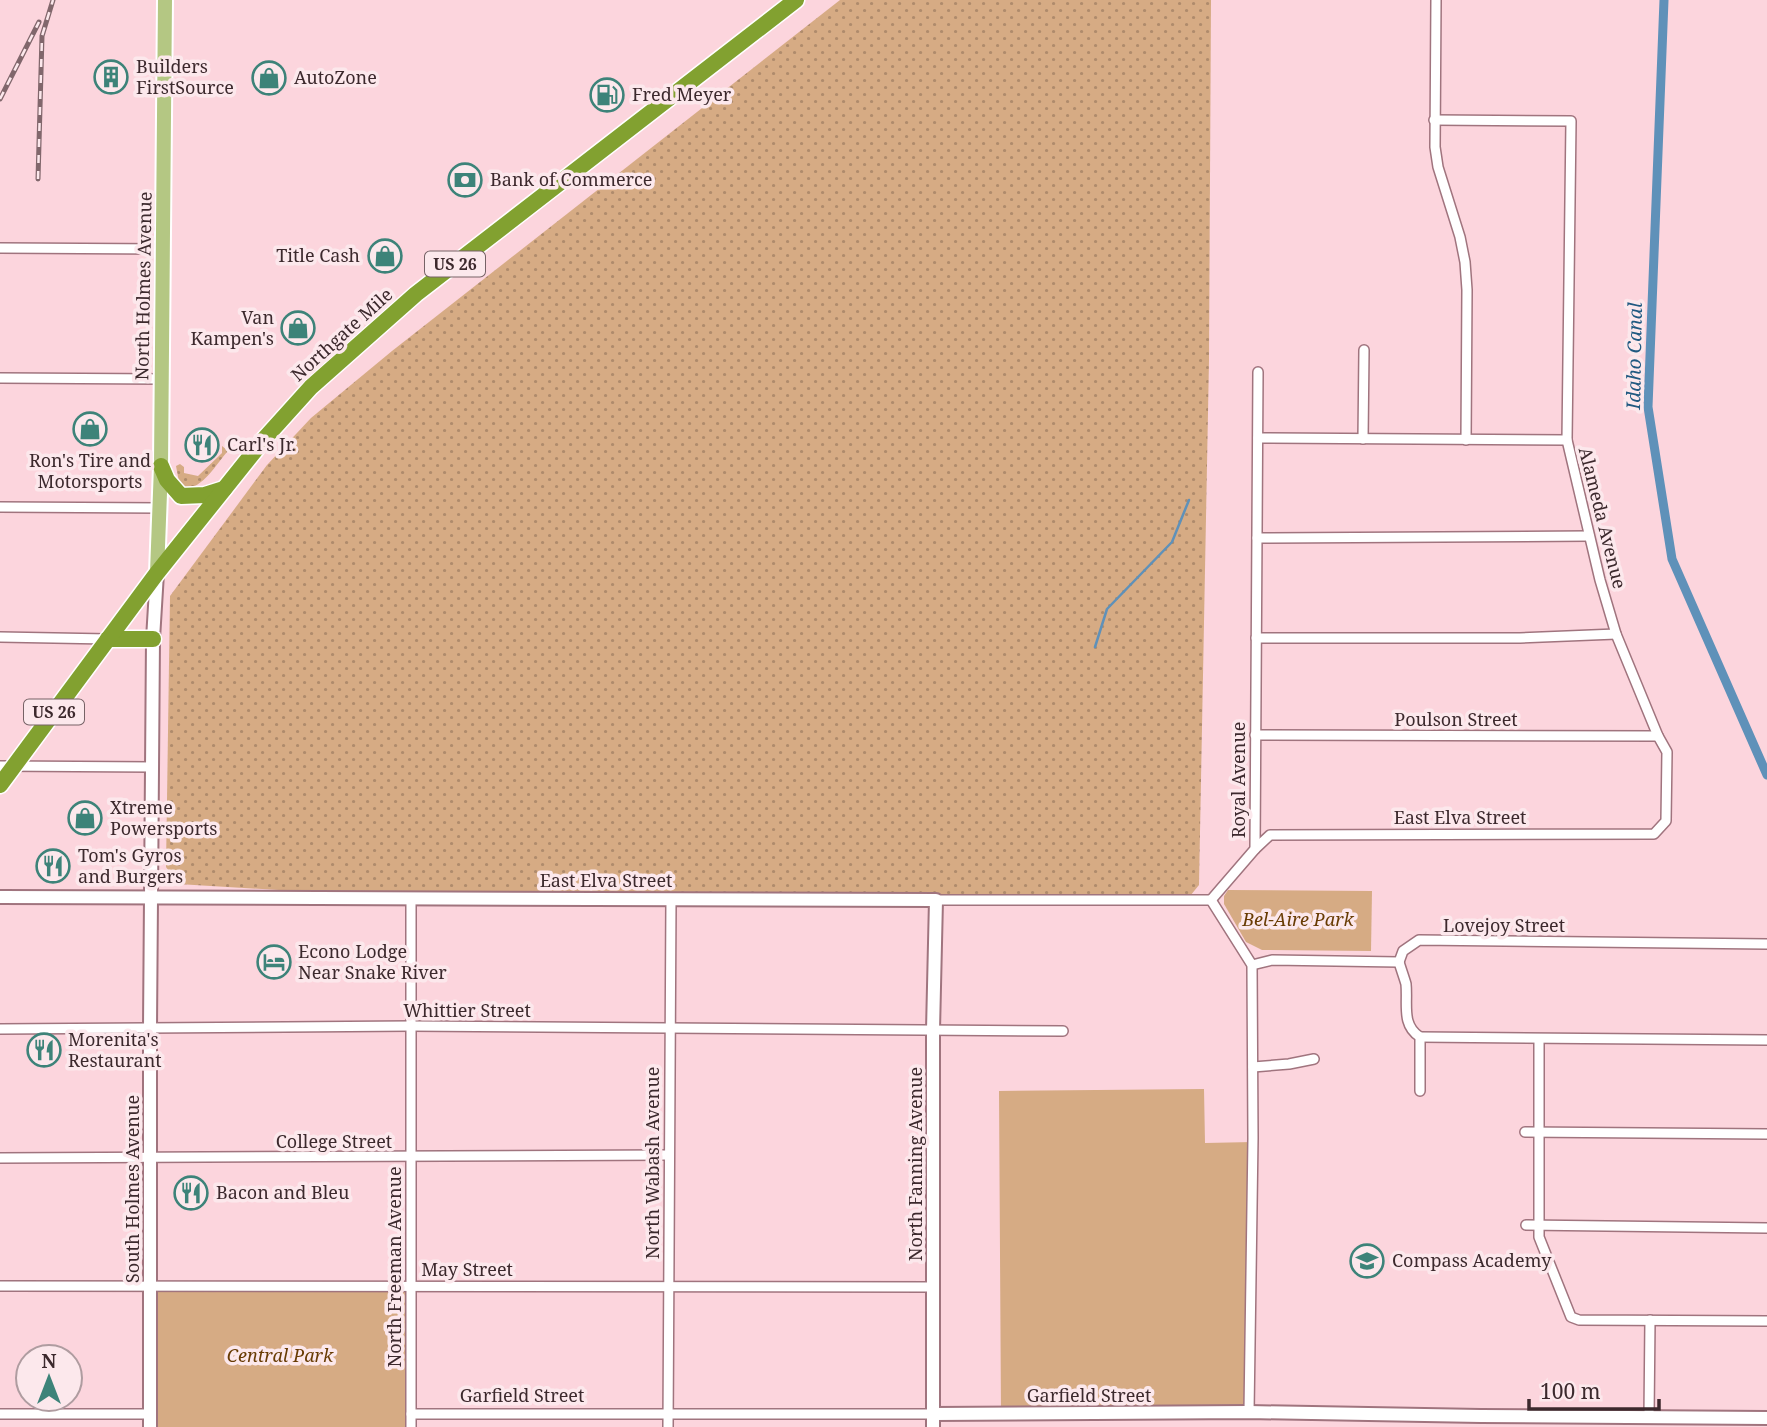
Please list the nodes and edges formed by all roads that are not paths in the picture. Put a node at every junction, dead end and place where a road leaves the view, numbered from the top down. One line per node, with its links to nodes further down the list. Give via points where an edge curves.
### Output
1 (165, 0): 6 (main road, North Holmes Avenue)
2 (796, 0): 16 (highway, Northgate Mile / US 26, via 379,326 312,387)
3 (1436, 0): 4 (street)
4 (1434, 120): 13 (street, via 1438,167 1465,262); 14 (street, Alameda Avenue, via 1571,121)
5 (0, 248): 6 (street)
6 (164, 249): 10 (main road, North Holmes Avenue)
7 (1364, 350): 12 (street)
8 (1258, 372): 11 (street, Royal Avenue)
9 (0, 378): 10 (street)
10 (162, 379): 15 (main road, North Holmes Avenue)
11 (1258, 438): 12 (street); 20 (street, Royal Avenue)
12 (1363, 439): 13 (street)
13 (1466, 439): 14 (street)
14 (1567, 440): 19 (street, Alameda Avenue)
15 (161, 466): 16 (highway, via 181,496); 18 (main road, North Holmes Avenue)
16 (224, 489): 21 (highway, Northgate Mile / US 26)
17 (0, 506): 18 (street)
18 (160, 508): 21 (main road, North Holmes Avenue)
19 (1589, 537): 20 (street); 22 (street, Alameda Avenue)
20 (1257, 538): 24 (street, Royal Avenue)
21 (157, 573): 25 (highway, Northgate Mile / US 26); 26 (street, South Holmes Avenue)
22 (1616, 634): 24 (street); 28 (street, Alameda Avenue)
23 (0, 637): 25 (street)
24 (1256, 638): 27 (street, Royal Avenue)
25 (108, 639): 26 (highway); 29 (highway, Northgate Mile / US 26)
26 (153, 639): 30 (street, South Holmes Avenue)
27 (1255, 735): 28 (street, Poulson Street); 33 (street, Royal Avenue)
28 (1658, 736): 32 (street, Alameda Avenue, via 1667,752)
29 (7, 766): 30 (street); 31 (highway, Northgate Mile / US 26)
30 (153, 767): 35 (street, South Holmes Avenue)
31 (0, 785)
32 (1666, 821): 33 (street, East Elva Street, via 1654,834 1270,835)
33 (1255, 849): 39 (street, Royal Avenue)
34 (0, 897): 35 (street, East Elva Street)
35 (152, 897): 36 (street, East Elva Street); 44 (street, South Holmes Avenue)
36 (411, 898): 37 (street, East Elva Street); 43 (street, North Freeman Avenue)
37 (671, 899): 38 (street, East Elva Street); 45 (street, North Wabash Avenue)
38 (936, 900): 39 (street, East Elva Street); 47 (street, North Fanning Avenue)
39 (1211, 900): 42 (street)
40 (1767, 944): 41 (street, Lovejoy Street, via 1419,940 1403,951)
41 (1399, 962): 42 (street, via 1272,960); 49 (street, via 1408,1024)
42 (1252, 965): 53 (street)
43 (411, 1026): 44 (street, Whittier Street); 45 (street, Whittier Street); 59 (street, North Freeman Avenue)
44 (150, 1028): 46 (street, Whittier Street); 61 (street, South Holmes Avenue)
45 (670, 1028): 47 (street, Whittier Street); 58 (street, North Wabash Avenue)
46 (0, 1029)
47 (933, 1030): 48 (street, Whittier Street); 69 (street, North Fanning Avenue)
48 (1063, 1031)
49 (1420, 1037): 50 (street); 54 (street)
50 (1539, 1039): 51 (street); 56 (street)
51 (1767, 1040)
52 (1314, 1059): 53 (street)
53 (1253, 1067): 72 (street)
54 (1420, 1091)
55 (1525, 1132): 56 (street)
56 (1538, 1133): 57 (street); 63 (street)
57 (1767, 1134)
58 (669, 1155): 59 (street, College Street); 68 (street, North Wabash Avenue)
59 (411, 1157): 61 (street, College Street); 65 (street, North Freeman Avenue)
60 (0, 1158): 61 (street, College Street)
61 (150, 1158): 67 (street, South Holmes Avenue)
62 (1526, 1225): 63 (street)
63 (1538, 1225): 64 (street); 70 (street, via 1571,1317)
64 (1767, 1228)
65 (410, 1285): 67 (street, May Street); 68 (street, May Street); 74 (street, North Freeman Avenue)
66 (0, 1286): 67 (street, May Street)
67 (149, 1286): 78 (street, South Holmes Avenue)
68 (668, 1286): 69 (street, May Street); 75 (street, North Wabash Avenue)
69 (933, 1287): 79 (street, North Fanning Avenue)
70 (1650, 1320): 71 (street); 76 (street)
71 (1767, 1321)
72 (1249, 1412): 76 (street, Garfield Street); 79 (street, Garfield Street)
73 (0, 1414): 78 (street)
74 (411, 1414): 75 (street, Garfield Street); 80 (street, North Freeman Avenue)
75 (668, 1414): 79 (street, Garfield Street); 81 (street, North Wabash Avenue)
76 (1648, 1416): 77 (street, Garfield Street)
77 (1767, 1418)
78 (150, 1420)
79 (933, 1420)
80 (411, 1427)
81 (668, 1427)

